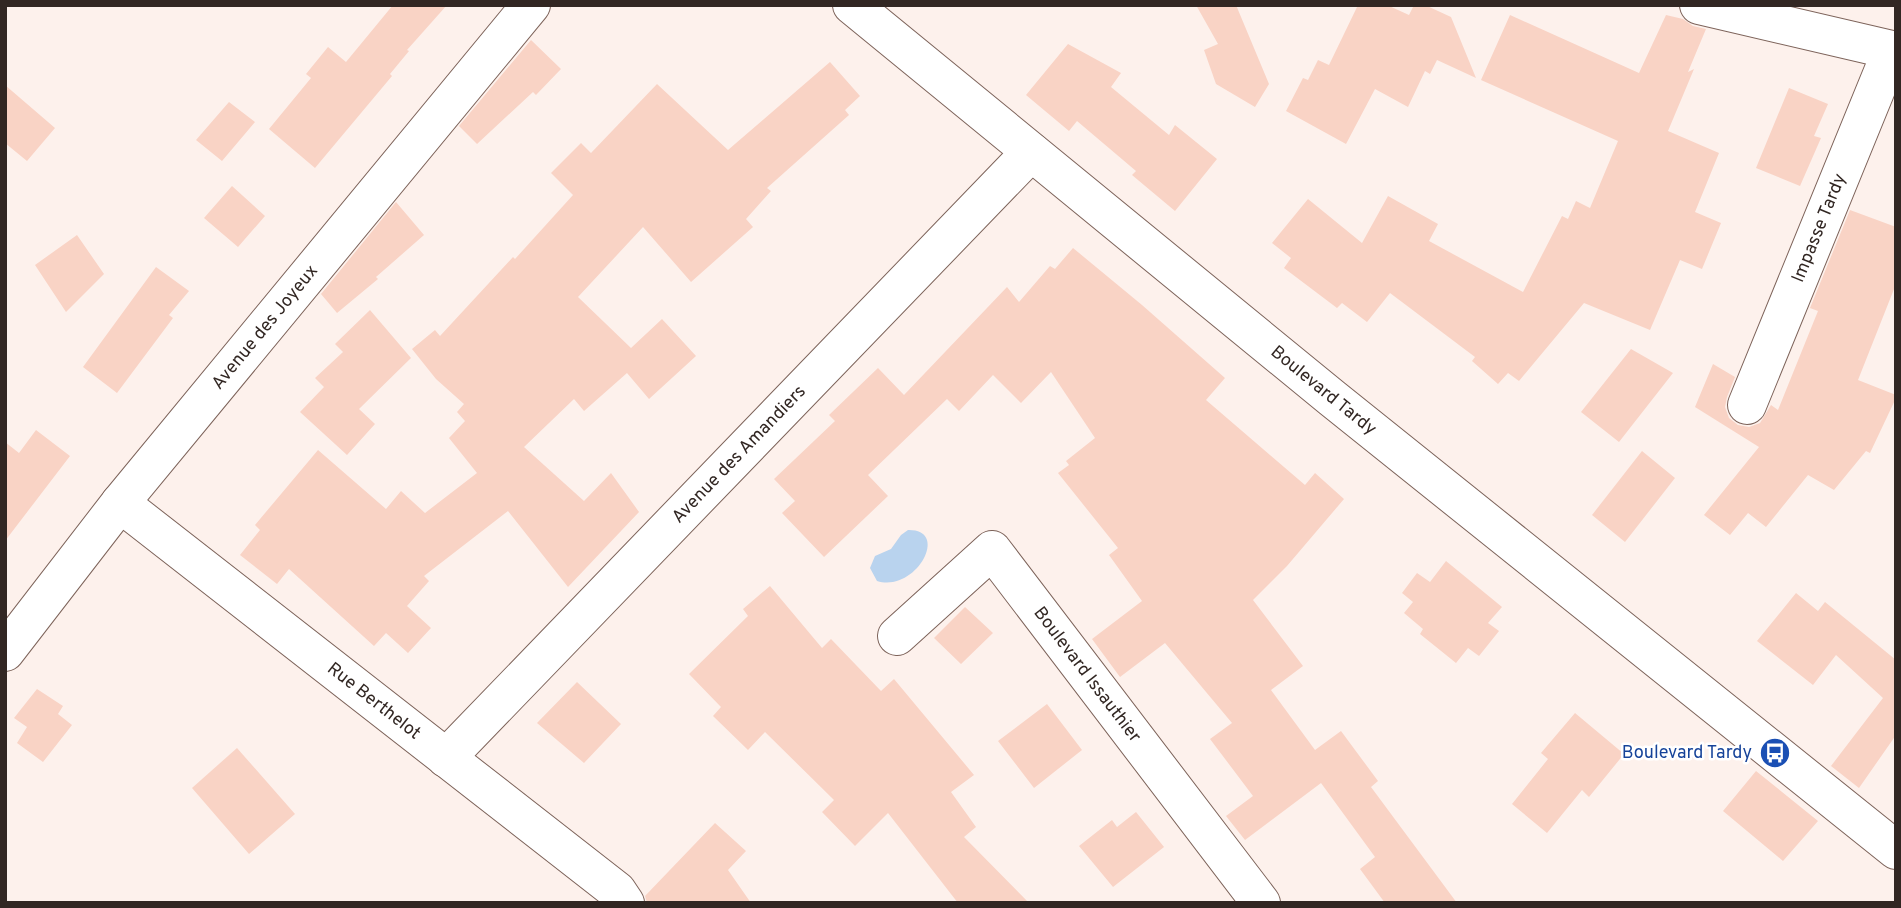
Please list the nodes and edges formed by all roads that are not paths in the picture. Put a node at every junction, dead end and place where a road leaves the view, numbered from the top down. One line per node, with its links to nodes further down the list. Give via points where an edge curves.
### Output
1 (531, 5): 7 (street, Avenue des Joyeux)
2 (852, 5): 5 (street, Boulevard Tardy)
3 (1699, 5): 4 (street)
4 (1894, 51): 6 (street, Impasse Tardy)
5 (1031, 152): 10 (street, Avenue des Amandiers); 11 (street, Boulevard Tardy)
6 (1747, 405)
7 (120, 503): 9 (street, Avenue des Joyeux); 10 (street, Rue Berthelot)
8 (897, 636): 13 (street, Boulevard Issauthier, via 992,550)
9 (5, 652)
10 (446, 758): 12 (street, Rue Berthelot, via 617,891)
11 (1896, 850)
12 (625, 903)
13 (1261, 903)

